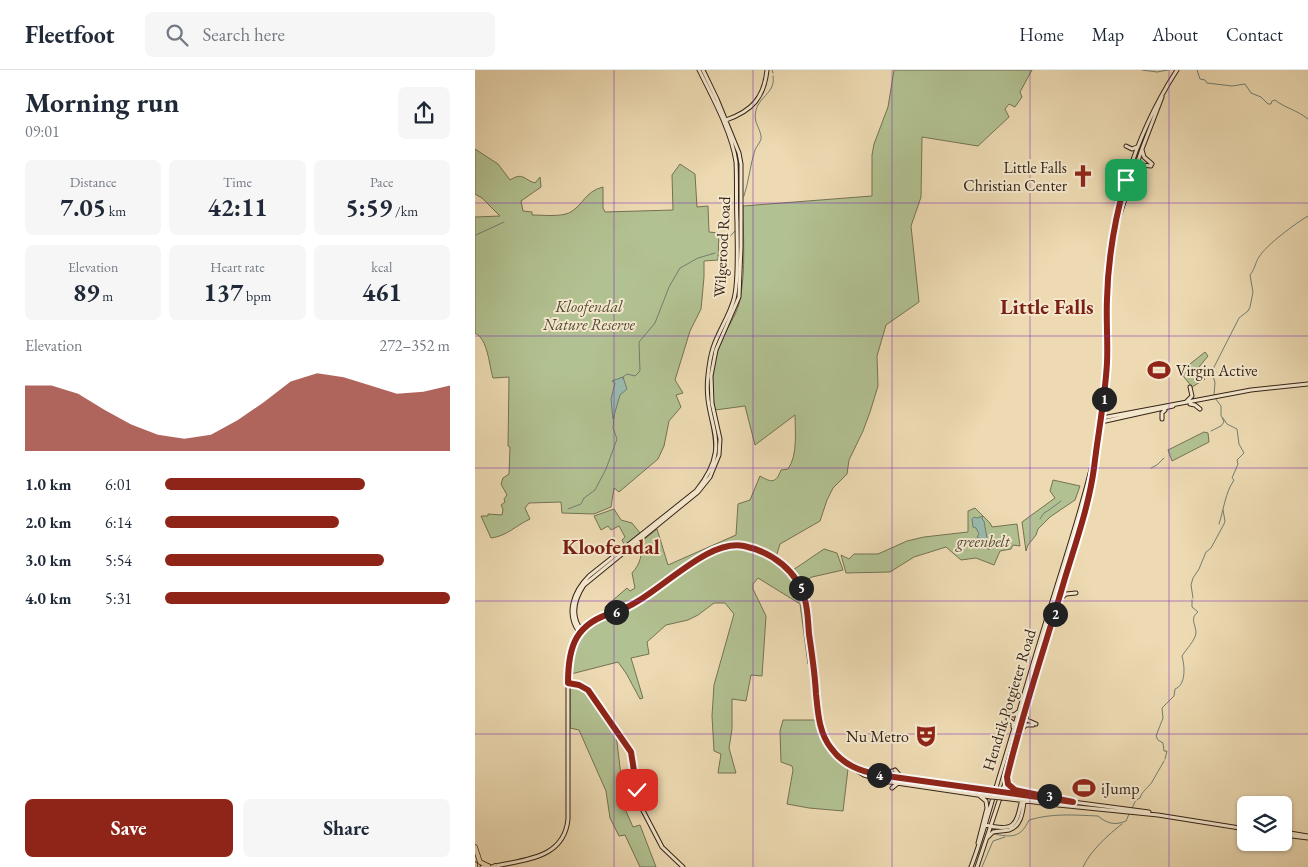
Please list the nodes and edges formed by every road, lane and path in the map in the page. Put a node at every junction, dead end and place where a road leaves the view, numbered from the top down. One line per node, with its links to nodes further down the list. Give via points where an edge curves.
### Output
1 (701, 70): 5 (main road, Wilgerood Road)
2 (767, 70): 4 (main road, via 762,94 749,109)
3 (1177, 70): 8 (main road, Hendrik Potgieter Road, via 1152,112)
4 (736, 117): 5 (main road); 6 (main road)
5 (724, 121): 6 (main road, Wilgerood Road); 25 (main road, Wilgerood Road, via 736,162 737,254 734,298 712,350 708,376 707,397 716,439 715,456 695,491 581,585 572,605)
6 (729, 127): 23 (main road, Wilgerood Road, via 741,164 741,247 738,301 716,350 711,376 712,403 720,439 717,461 698,492 591,578)
7 (1126, 146): 8 (main road)
8 (1140, 148): 9 (main road, Hendrik Potgieter Road); 9 (main road, via 1152,165 1142,164); 10 (main road, Hendrik Potgieter Road, via 1121,197)
9 (1135, 168): 10 (main road, Hendrik Potgieter Road)
10 (1115, 229): 19 (main road, Hendrik Potgieter Road, via 1109,264)
11 (1308, 384): 13 (main road, via 1251,390)
12 (1190, 387): 13 (main road, via 1192,396)
13 (1185, 403): 14 (main road); 15 (main road)
14 (1172, 407): 16 (main road); 17 (main road); 18 (main road, via 1162,412)
15 (1200, 409)
16 (1159, 410): 17 (main road); 19 (main road)
17 (1135, 412): 19 (main road)
18 (1161, 419)
19 (1102, 420): 20 (main road, Hendrik Potgieter Road)
20 (1095, 453): 22 (main road, Hendrik Potgieter Road, via 1086,506); 30 (main road, Hendrik Potgieter Road)
21 (1076, 593): 22 (main road)
22 (1059, 600): 30 (main road, Hendrik Potgieter Road)
23 (575, 604): 24 (main road, via 577,621 580,625); 26 (main road, via 575,617)
24 (587, 624): 26 (main road); 35 (main road, via 630,607 722,547 749,547 773,557 791,572 800,586 805,600 819,721 827,743)
25 (575, 625): 26 (main road); 27 (main road, Wilgerood Road)
26 (581, 632): 27 (main road); 28 (main road)
27 (576, 638): 28 (main road)
28 (569, 658): 29 (main road)
29 (568, 683): 50 (main road); 64 (main road, via 588,690 624,742 630,753 639,801 662,847)
30 (1022, 710): 31 (main road, via 1014,715); 33 (main road, Hendrik Potgieter Road); 33 (main road, via 1034,725 1024,726); 34 (main road, Hendrik Potgieter Road)
31 (1005, 714)
32 (1009, 719): 34 (main road)
33 (1019, 731): 36 (main road, Hendrik Potgieter Road)
34 (1013, 733): 51 (main road, Hendrik Potgieter Road)
35 (850, 766): 37 (main road); 39 (main road)
36 (1010, 768): 46 (main road, via 1007,780 1013,789); 49 (main road, Hendrik Potgieter Road)
37 (879, 775): 38 (main road); 38 (main road, via 893,771)
38 (904, 778): 42 (main road, bridge)
39 (883, 781): 40 (main road); 40 (main road, via 891,788)
40 (901, 782): 41 (main road)
41 (971, 794): 43 (main road, bridge); 61 (main road, via 983,797 987,805)
42 (1024, 795): 44 (main road); 46 (main road)
43 (1014, 800): 44 (main road); 48 (main road, via 1019,804)
44 (1023, 801): 45 (main road); 47 (main road); 48 (main road)
45 (1032, 802): 47 (main road); 54 (main road)
46 (1073, 802): 52 (main road)
47 (1022, 808): 56 (main road, via 1018,824)
48 (1019, 812): 55 (main road, via 1017,820 1008,828)
49 (994, 814): 53 (main road, Hendrik Potgieter Road); 55 (main road, via 994,824)
50 (567, 815): 63 (main road, via 563,833 551,848 535,856); 63 (main road, via 563,835 549,852)
51 (985, 826): 53 (main road); 61 (main road, Hendrik Potgieter Road)
52 (1237, 826)
53 (990, 827): 55 (main road); 56 (main road); 59 (main road, Hendrik Potgieter Road)
54 (1237, 827)
55 (998, 828)
56 (1004, 831): 59 (main road, via 992,832)
57 (1292, 835): 58 (main road)
58 (1308, 837)
59 (985, 843): 65 (main road, Hendrik Potgieter Road)
60 (475, 847): 62 (main road); 63 (main road, via 480,862)
61 (972, 865)
62 (478, 866): 63 (main road)
63 (492, 866)
64 (683, 867)
65 (977, 867)

